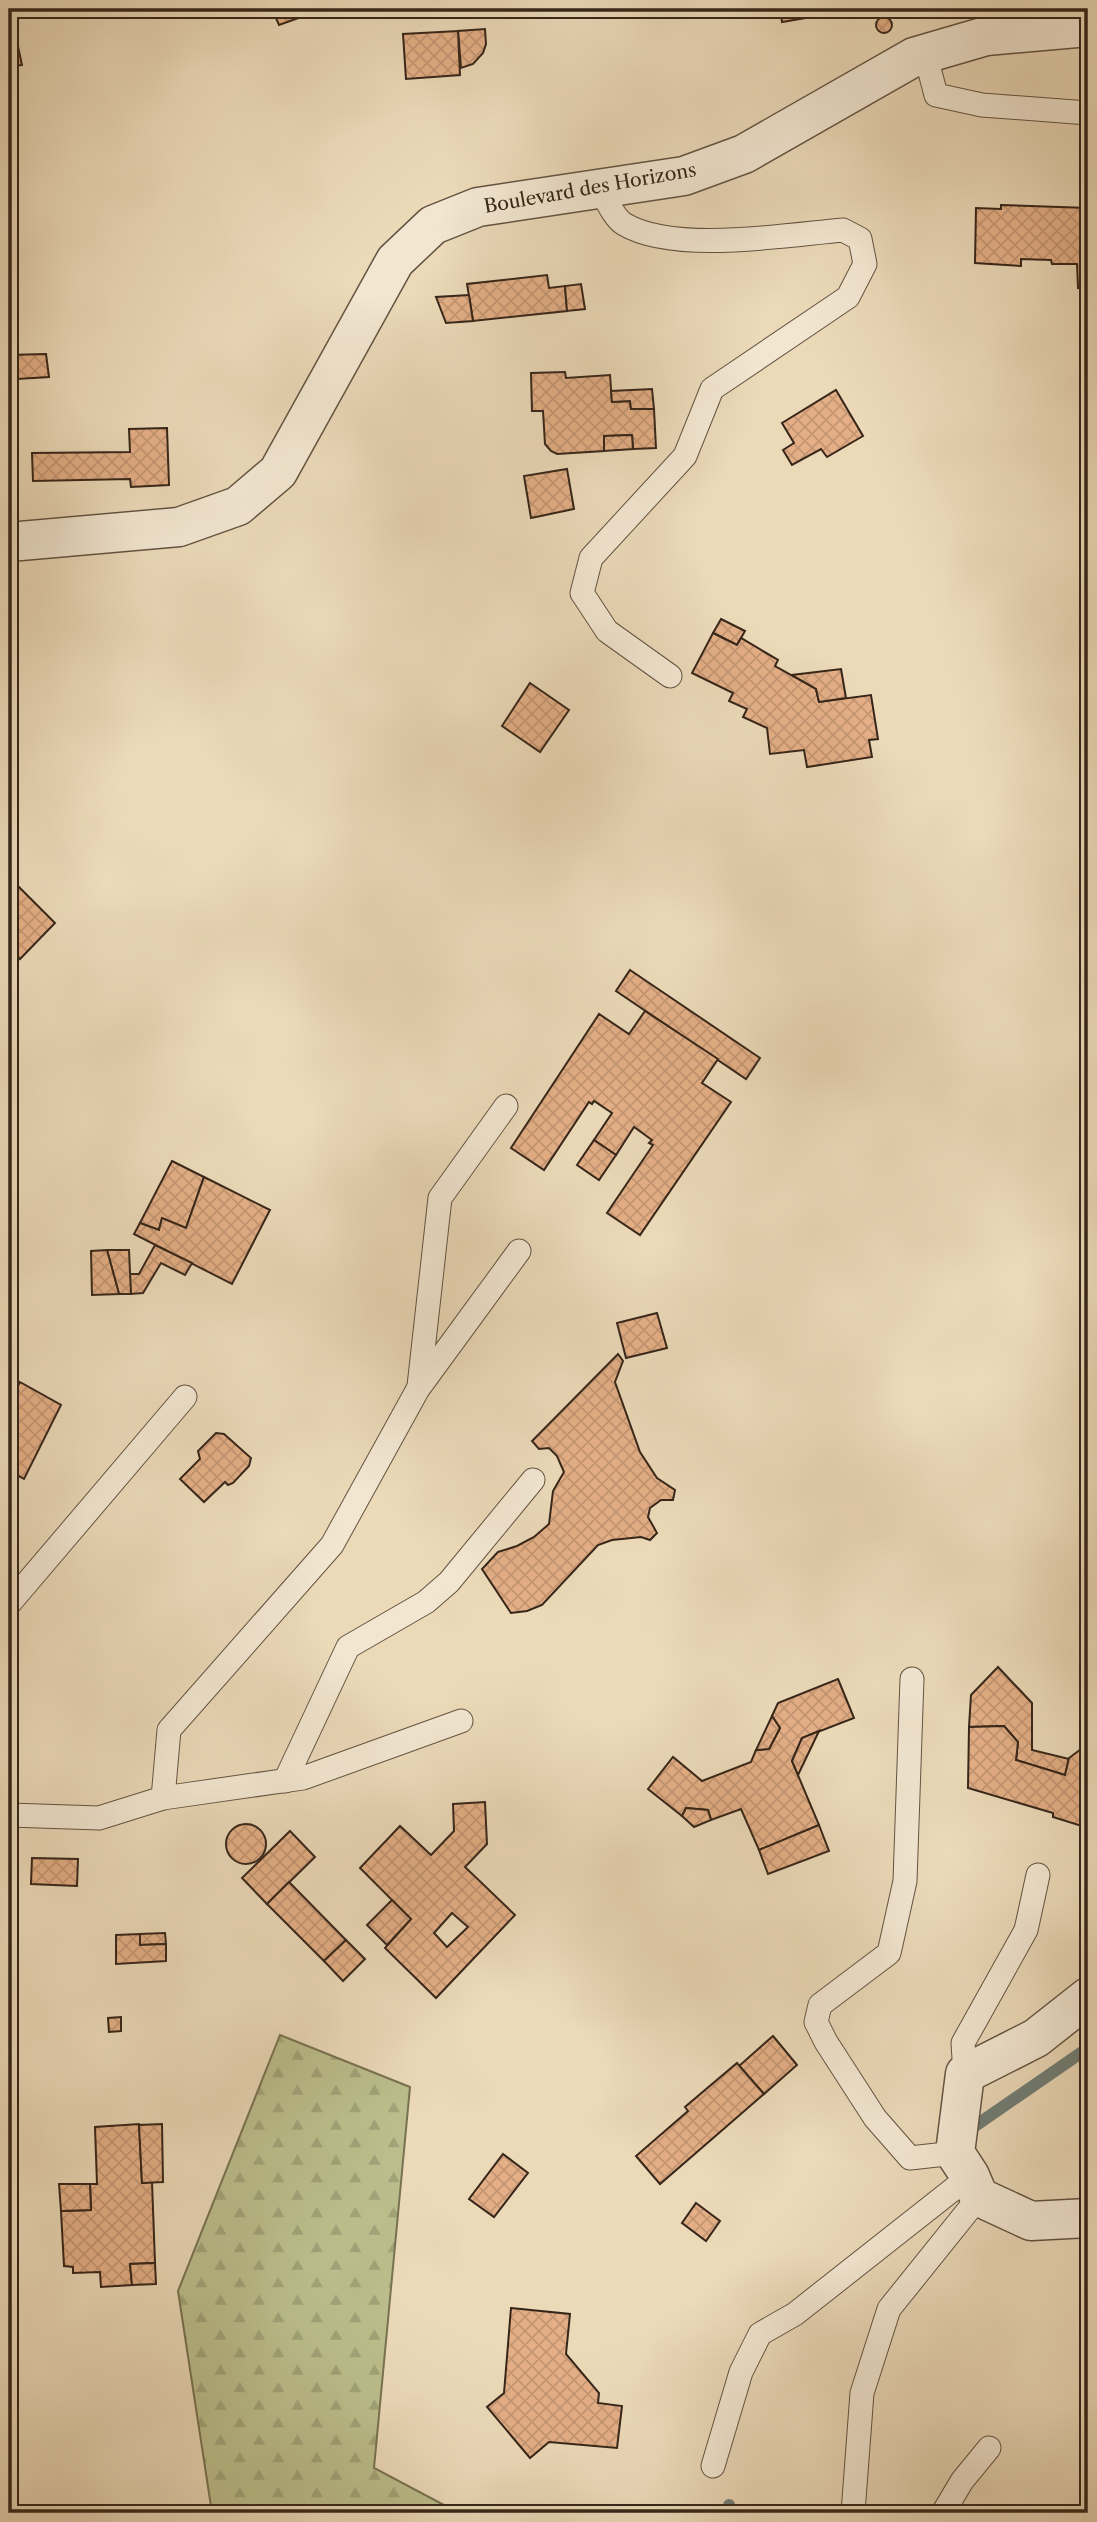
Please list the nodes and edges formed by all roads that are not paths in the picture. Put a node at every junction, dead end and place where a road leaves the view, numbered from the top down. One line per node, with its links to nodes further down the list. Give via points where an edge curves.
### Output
1 (1088, 27): 2 (street, Boulevard des Horizons, via 986,36)
2 (925, 53): 3 (lane, via 936,95 982,105); 4 (street, Boulevard des Horizons, via 744,154 684,176)
3 (1088, 113)
4 (600, 189): 5 (street, Boulevard des Horizons, via 478,207 433,225 395,261 278,472 238,506 179,527); 6 (lane, via 621,223 637,230 671,238 724,240 843,230 860,239 865,264 848,297 712,389 685,456 591,558 582,593 607,631)
5 (9, 542)
6 (670, 676)
7 (506, 1106): 9 (lane, via 440,1198)
8 (519, 1251): 9 (lane)
9 (418, 1389): 16 (lane, via 332,1545 169,1730)
10 (185, 1397): 12 (lane)
11 (533, 1480): 15 (lane, via 449,1583 426,1602 348,1647)
12 (9, 1604)
13 (912, 1679): 21 (lane, via 905,1881 889,1953 820,2005 816,2022 875,2118 910,2158)
14 (461, 1721): 15 (lane, via 303,1779)
15 (285, 1781): 16 (lane)
16 (163, 1798): 17 (lane, via 99,1818)
17 (9, 1815)
18 (1038, 1875): 20 (lane, via 1026,1930 963,2043)
19 (1088, 1997): 20 (street, via 1036,2038)
20 (965, 2074): 21 (street)
21 (968, 2175): 22 (street, via 1031,2221); 24 (lane, via 795,2314 760,2334 741,2372); 25 (lane, via 889,2309 862,2393)
22 (1088, 2218)
23 (989, 2448): 26 (lane, via 961,2481)
24 (713, 2466)
25 (853, 2513)
26 (943, 2513)

